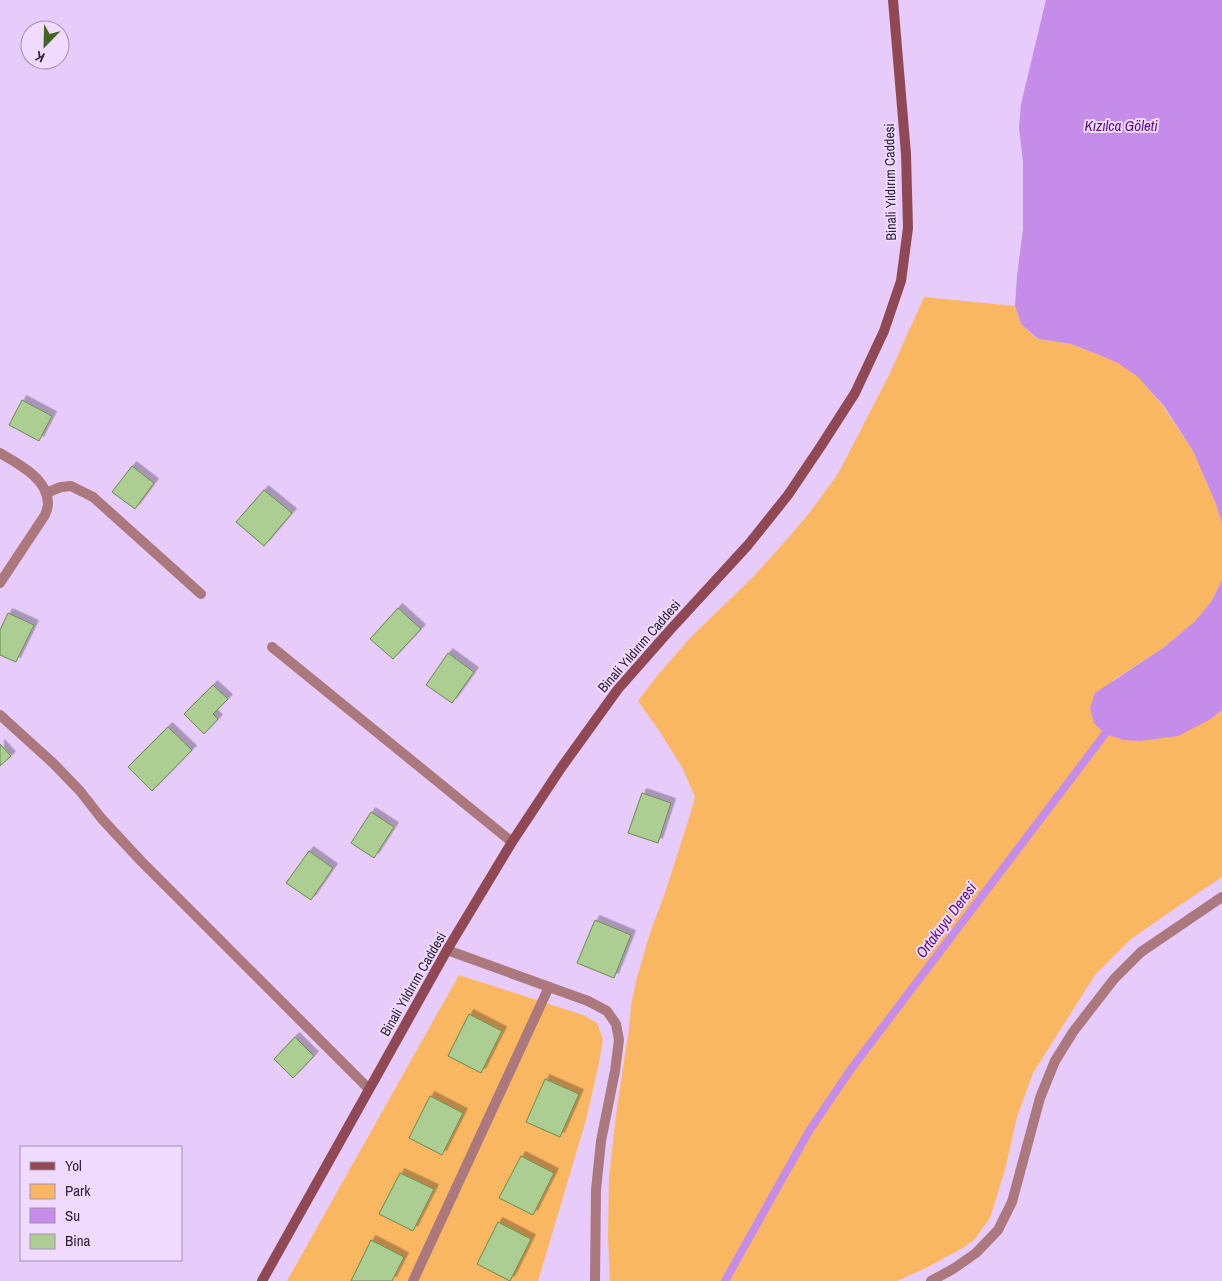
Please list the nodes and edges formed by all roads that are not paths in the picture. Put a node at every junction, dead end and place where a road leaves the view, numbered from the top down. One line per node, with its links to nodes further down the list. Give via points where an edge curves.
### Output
1 (893, 0): 8 (street, Binali Yıldırım Caddesi, via 906,154 908,228 901,281 884,331 855,393 788,495 748,545 618,689)
2 (0, 453): 3 (lane, via 26,469)
3 (46, 493): 4 (lane, via 49,506 45,515); 5 (lane, via 71,486 93,497)
4 (0, 583)
5 (201, 594)
6 (272, 647): 8 (lane)
7 (0, 716): 12 (lane, via 54,764 146,867)
8 (512, 842): 10 (street, Binali Yıldırım Caddesi)
9 (1222, 897): 16 (lane, via 1141,952 1114,979 1073,1032 1055,1061 1040,1098 1012,1202 998,1230 976,1253)
10 (447, 950): 11 (lane); 12 (street, Binali Yıldırım Caddesi)
11 (549, 987): 14 (lane); 15 (lane, via 607,1011 616,1024 619,1040 596,1190)
12 (369, 1090): 13 (street, Binali Yıldırım Caddesi)
13 (262, 1281)
14 (413, 1281)
15 (595, 1281)
16 (931, 1281)

